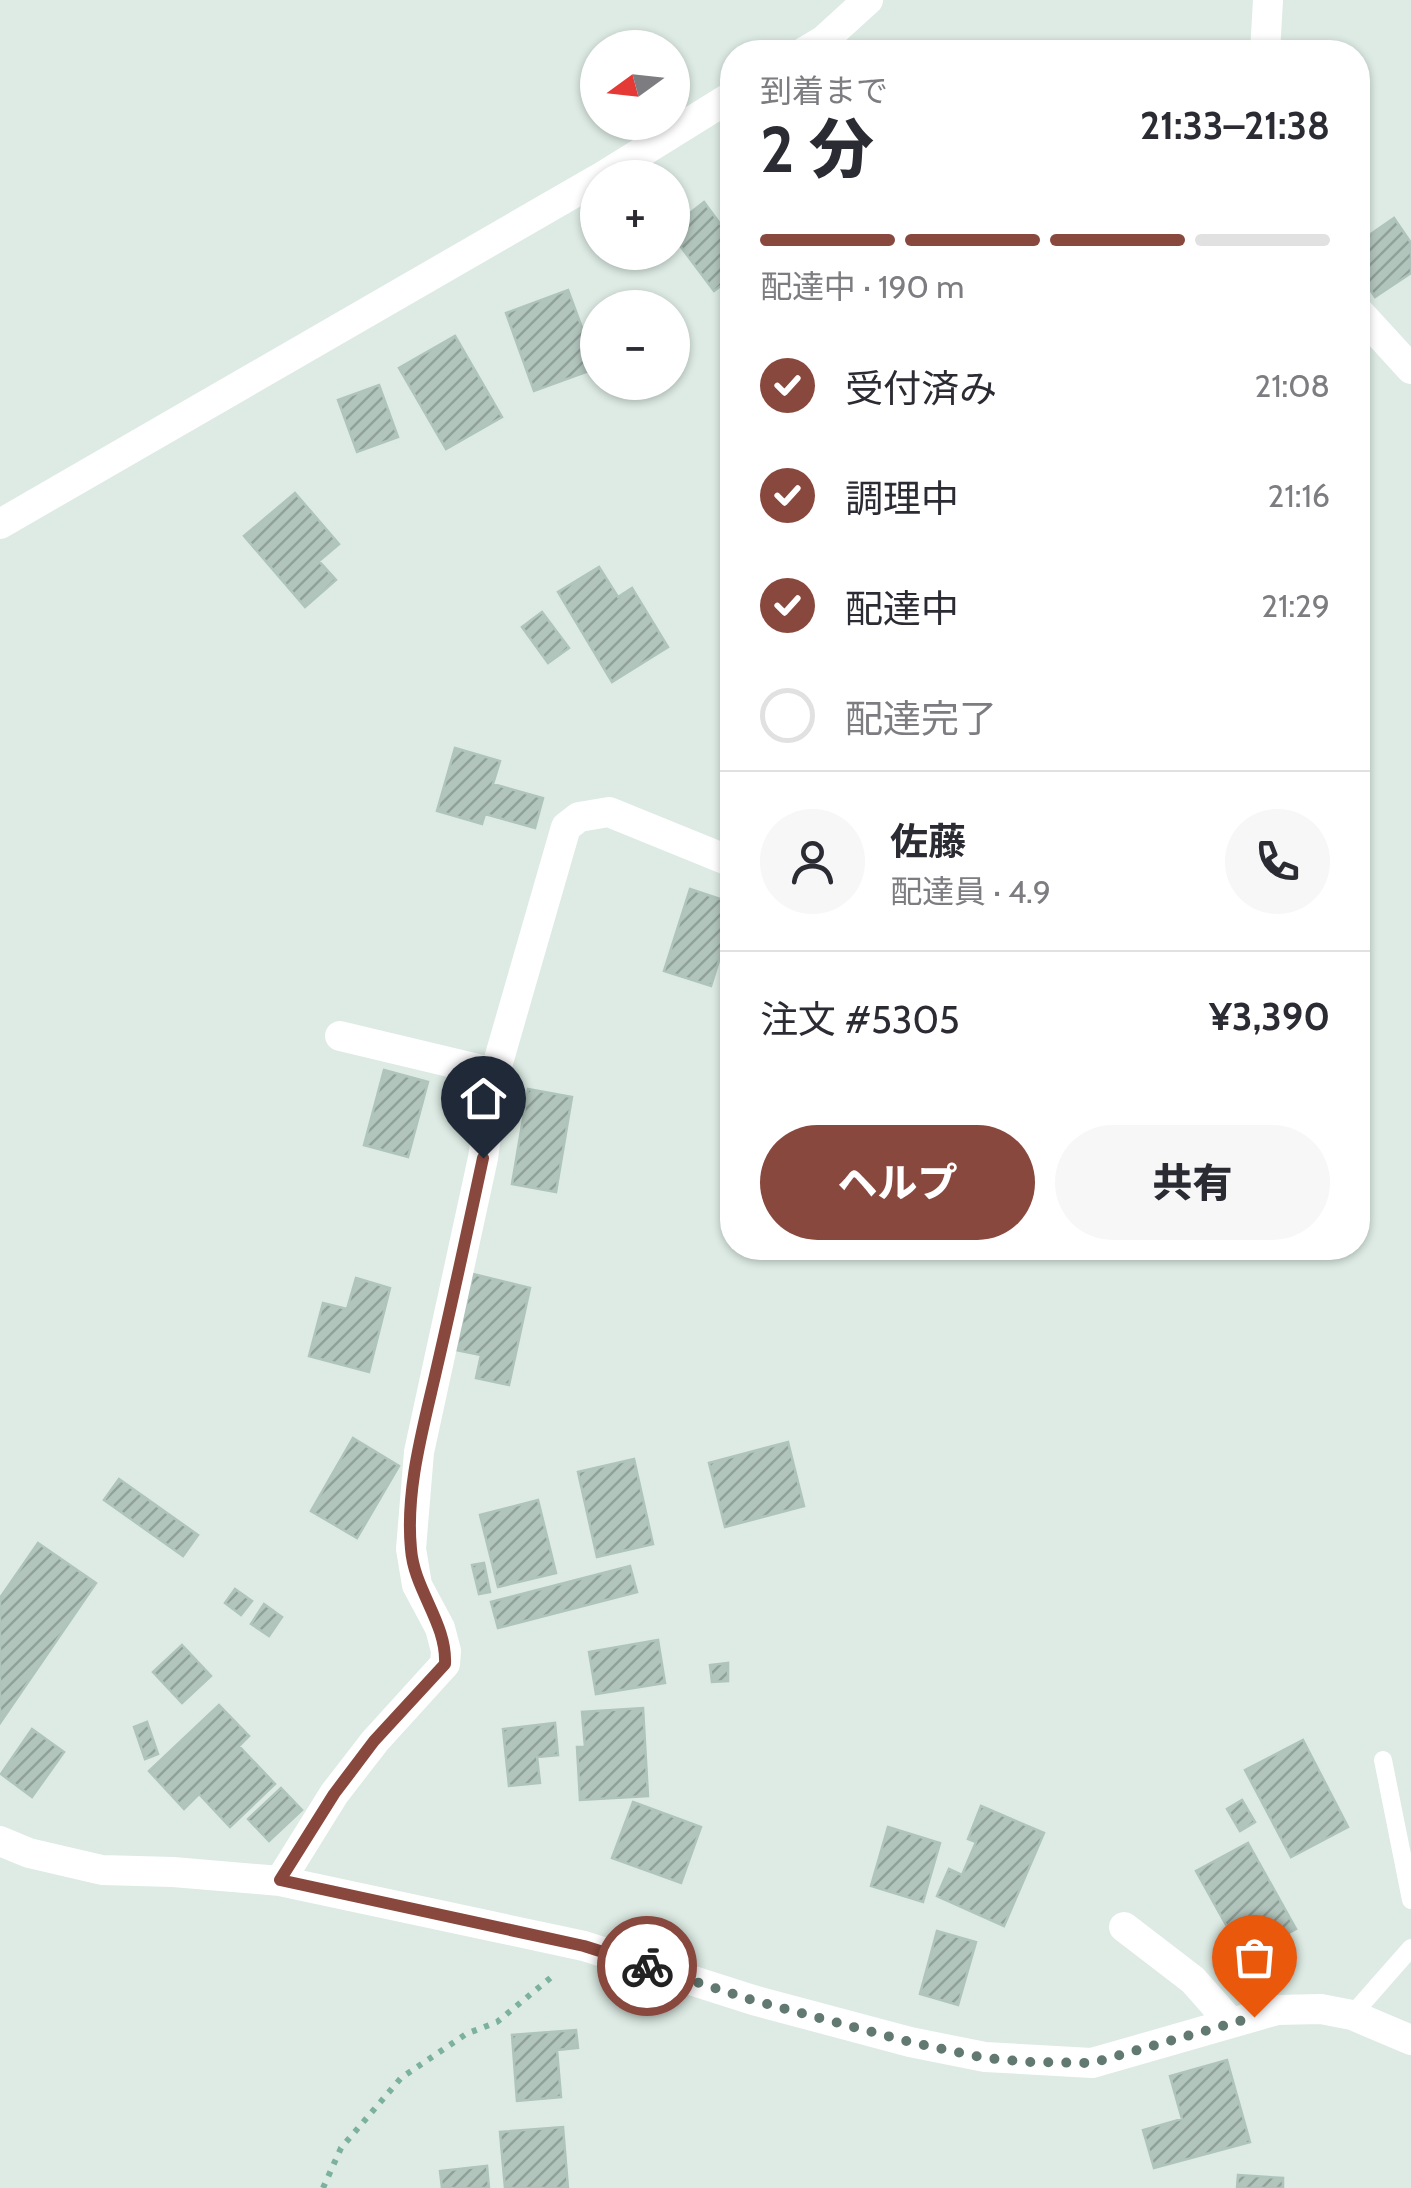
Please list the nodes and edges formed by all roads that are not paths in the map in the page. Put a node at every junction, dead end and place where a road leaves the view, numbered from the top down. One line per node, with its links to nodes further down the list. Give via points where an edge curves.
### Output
1 (868, 0): 3 (street)
2 (1268, 0): 4 (street)
3 (824, 40)
4 (1266, 40)
5 (720, 103): 6 (street)
6 (628, 160)
7 (580, 189): 10 (street)
8 (1370, 325): 9 (street)
9 (1411, 370)
10 (0, 524)
11 (720, 857): 13 (street, via 609,812 579,817 566,827)
12 (340, 1036): 13 (street)
13 (495, 1073): 16 (street, via 411,1521 418,1585 440,1628 445,1664 374,1741)
14 (1383, 1760): 17 (lane)
15 (0, 1841): 16 (street, via 102,1870)
16 (280, 1880): 21 (street, via 584,1946 752,2000 985,2058 1092,2063)
17 (1411, 1900)
18 (1124, 1927): 21 (street, via 1193,1980)
19 (1411, 1948): 20 (lane)
20 (1352, 2015): 21 (street, via 1277,2010); 22 (street)
21 (1232, 2023)
22 (1411, 2040)

